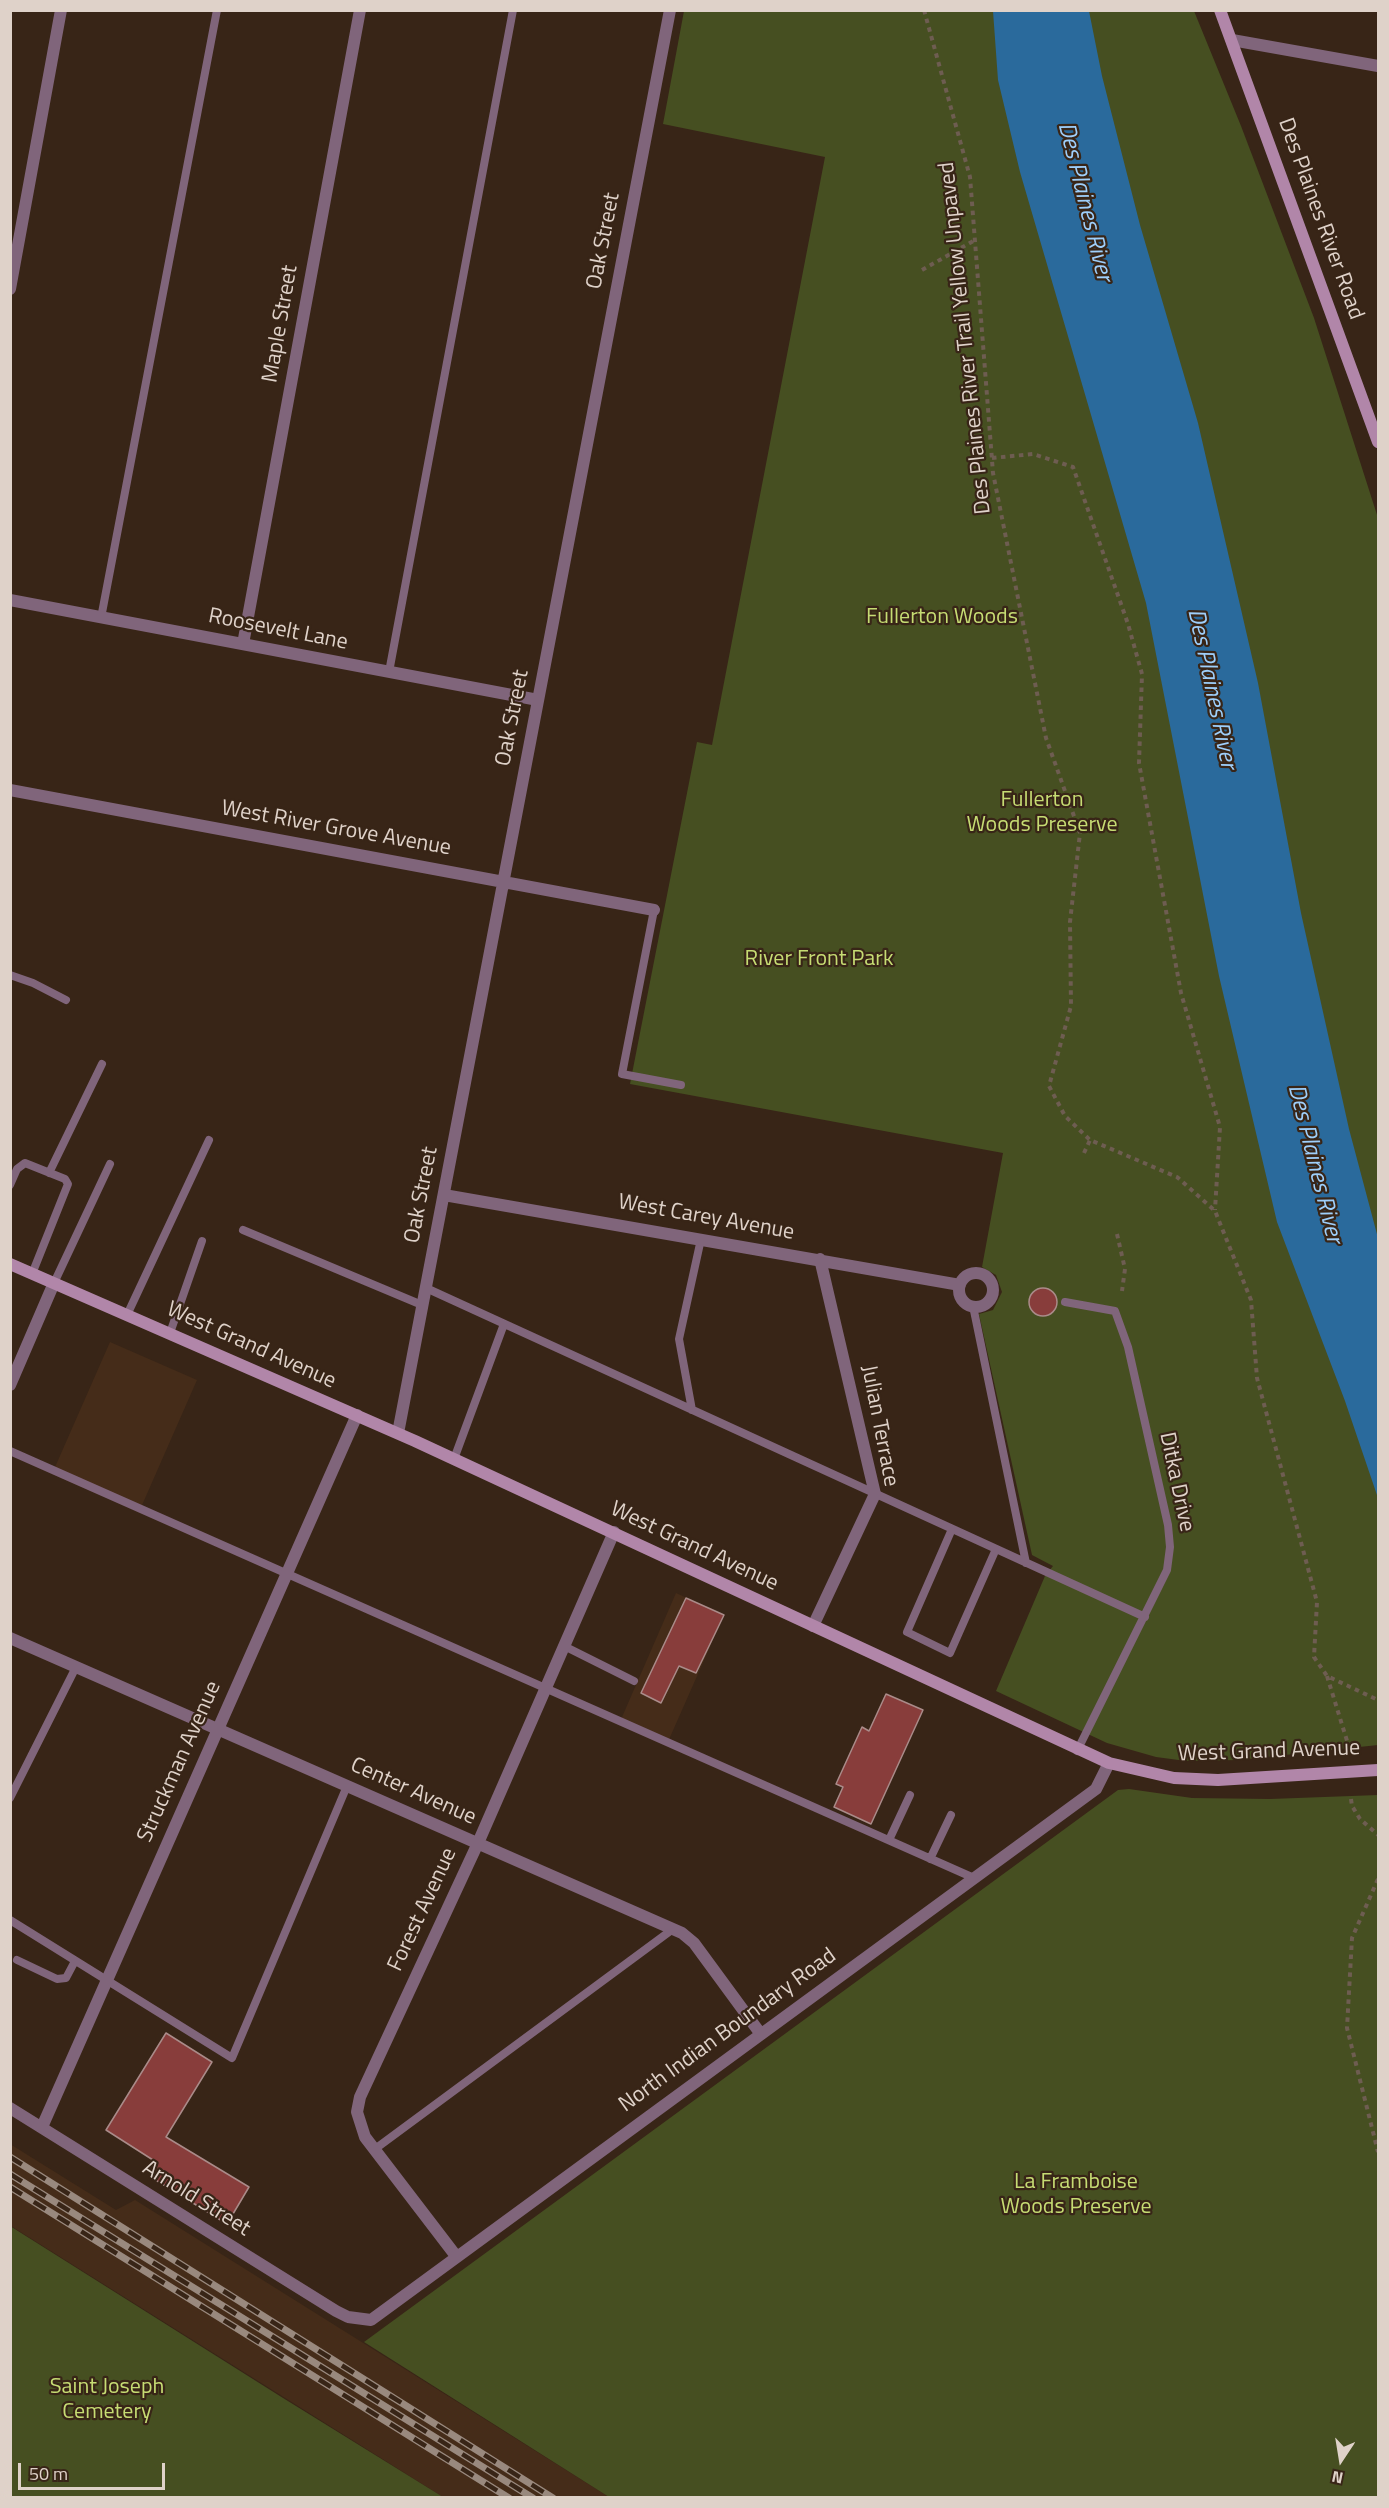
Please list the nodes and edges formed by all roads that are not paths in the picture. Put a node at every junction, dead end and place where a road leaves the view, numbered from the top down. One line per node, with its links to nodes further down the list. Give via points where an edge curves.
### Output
1 (61, 10): 9 (street)
2 (217, 10): 12 (lane)
3 (360, 10): 13 (street, Maple Street)
4 (513, 10): 14 (lane)
5 (670, 10): 15 (street, Oak Street)
6 (1220, 10): 7 (main road, Des Plaines River Road)
7 (1232, 40): 8 (street); 10 (main road, Des Plaines River Road)
8 (1378, 66)
9 (10, 289)
10 (1378, 442)
11 (10, 600): 12 (street, Roosevelt Lane)
12 (101, 618): 13 (street, Roosevelt Lane)
13 (243, 645): 14 (street, Roosevelt Lane)
14 (389, 672): 15 (street, Roosevelt Lane)
15 (538, 700): 17 (street, Oak Street)
16 (10, 790): 17 (street, West River Grove Avenue)
17 (503, 880): 18 (street, West River Grove Avenue); 27 (street, Oak Street)
18 (654, 910): 22 (lane, via 622,1074)
19 (10, 975): 20 (lane)
20 (66, 1000)
21 (102, 1064): 25 (lane)
22 (681, 1085)
23 (209, 1140): 40 (lane)
24 (110, 1164): 34 (lane)
25 (49, 1173): 26 (lane, via 25,1163 17,1169); 33 (lane, via 68,1184)
26 (10, 1185)
27 (444, 1195): 29 (street, West Carey Avenue); 36 (street, Oak Street)
28 (243, 1230): 38 (lane)
29 (701, 1239): 31 (street, West Carey Avenue); 44 (lane, via 679,1339)
30 (202, 1241): 42 (lane)
31 (820, 1259): 35 (street, West Carey Avenue); 49 (street, Julian Terrace)
32 (10, 1264): 33 (main road, West Grand Avenue)
33 (32, 1274): 34 (main road, West Grand Avenue)
34 (54, 1283): 40 (main road, West Grand Avenue); 43 (street)
35 (960, 1285): 39 (street, via 961,1296); 39 (street, West Carey Avenue, via 967,1276 977,1273 991,1281 992,1298 984,1305)
36 (426, 1288): 38 (street, Oak Street); 41 (lane)
37 (1065, 1302): 55 (lane, Ditka Drive, via 1115,1311 1128,1347 1170,1547 1167,1570)
38 (422, 1305): 46 (street, Oak Street)
39 (973, 1306): 53 (lane)
40 (127, 1315): 42 (main road, West Grand Avenue)
41 (504, 1324): 44 (lane); 48 (lane)
42 (170, 1333): 45 (main road, West Grand Avenue)
43 (10, 1386)
44 (692, 1410): 49 (lane)
45 (357, 1415): 46 (main road, West Grand Avenue); 54 (street, Struckman Avenue)
46 (398, 1433): 48 (main road, West Grand Avenue)
47 (10, 1451): 54 (lane)
48 (454, 1459): 51 (main road, West Grand Avenue)
49 (875, 1494): 50 (lane); 56 (street, Julian Terrace)
50 (952, 1529): 52 (lane); 52 (lane, via 907,1632 950,1653)
51 (614, 1532): 56 (main road, West Grand Avenue); 58 (street, Forest Avenue)
52 (996, 1549): 53 (lane)
53 (1026, 1563): 55 (lane)
54 (286, 1574): 61 (lane); 62 (street, Struckman Avenue)
55 (1145, 1617): 63 (lane, Ditka Drive)
56 (813, 1626): 63 (main road, West Grand Avenue)
57 (10, 1638): 59 (street, Center Avenue)
58 (564, 1646): 60 (lane); 61 (street, Forest Avenue)
59 (76, 1667): 62 (street, Center Avenue); 68 (lane)
60 (634, 1681)
61 (546, 1688): 70 (lane); 71 (street, Forest Avenue)
62 (217, 1729): 66 (street, Center Avenue); 78 (street, Struckman Avenue)
63 (1077, 1751): 64 (main road, West Grand Avenue)
64 (1109, 1763): 65 (main road, West Grand Avenue, via 1174,1778 1218,1780); 73 (street, North Indian Boundary Road, via 1096,1789)
65 (1378, 1770)
66 (347, 1786): 71 (street, Center Avenue); 78 (lane, via 232,2058)
67 (910, 1795): 70 (lane)
68 (10, 1798)
69 (951, 1815): 72 (lane)
70 (889, 1840): 72 (lane)
71 (478, 1843): 75 (street, Center Avenue); 82 (street, Forest Avenue, via 360,2097 360,2124)
72 (930, 1859): 73 (lane)
73 (974, 1878): 79 (street, North Indian Boundary Road)
74 (10, 1920): 77 (lane)
75 (673, 1929): 79 (street, Center Avenue, via 694,1942); 82 (lane)
76 (17, 1960): 77 (lane, via 57,1979 66,1978)
77 (75, 1961): 78 (lane)
78 (107, 1980): 81 (street, Struckman Avenue)
79 (760, 2033): 83 (street, North Indian Boundary Road)
80 (10, 2108): 81 (street, Arnold Street)
81 (42, 2127): 84 (street, Arnold Street, via 336,2311)
82 (375, 2149): 83 (street, Forest Avenue)
83 (456, 2256): 84 (street, North Indian Boundary Road, via 381,2315)
84 (362, 2321)

